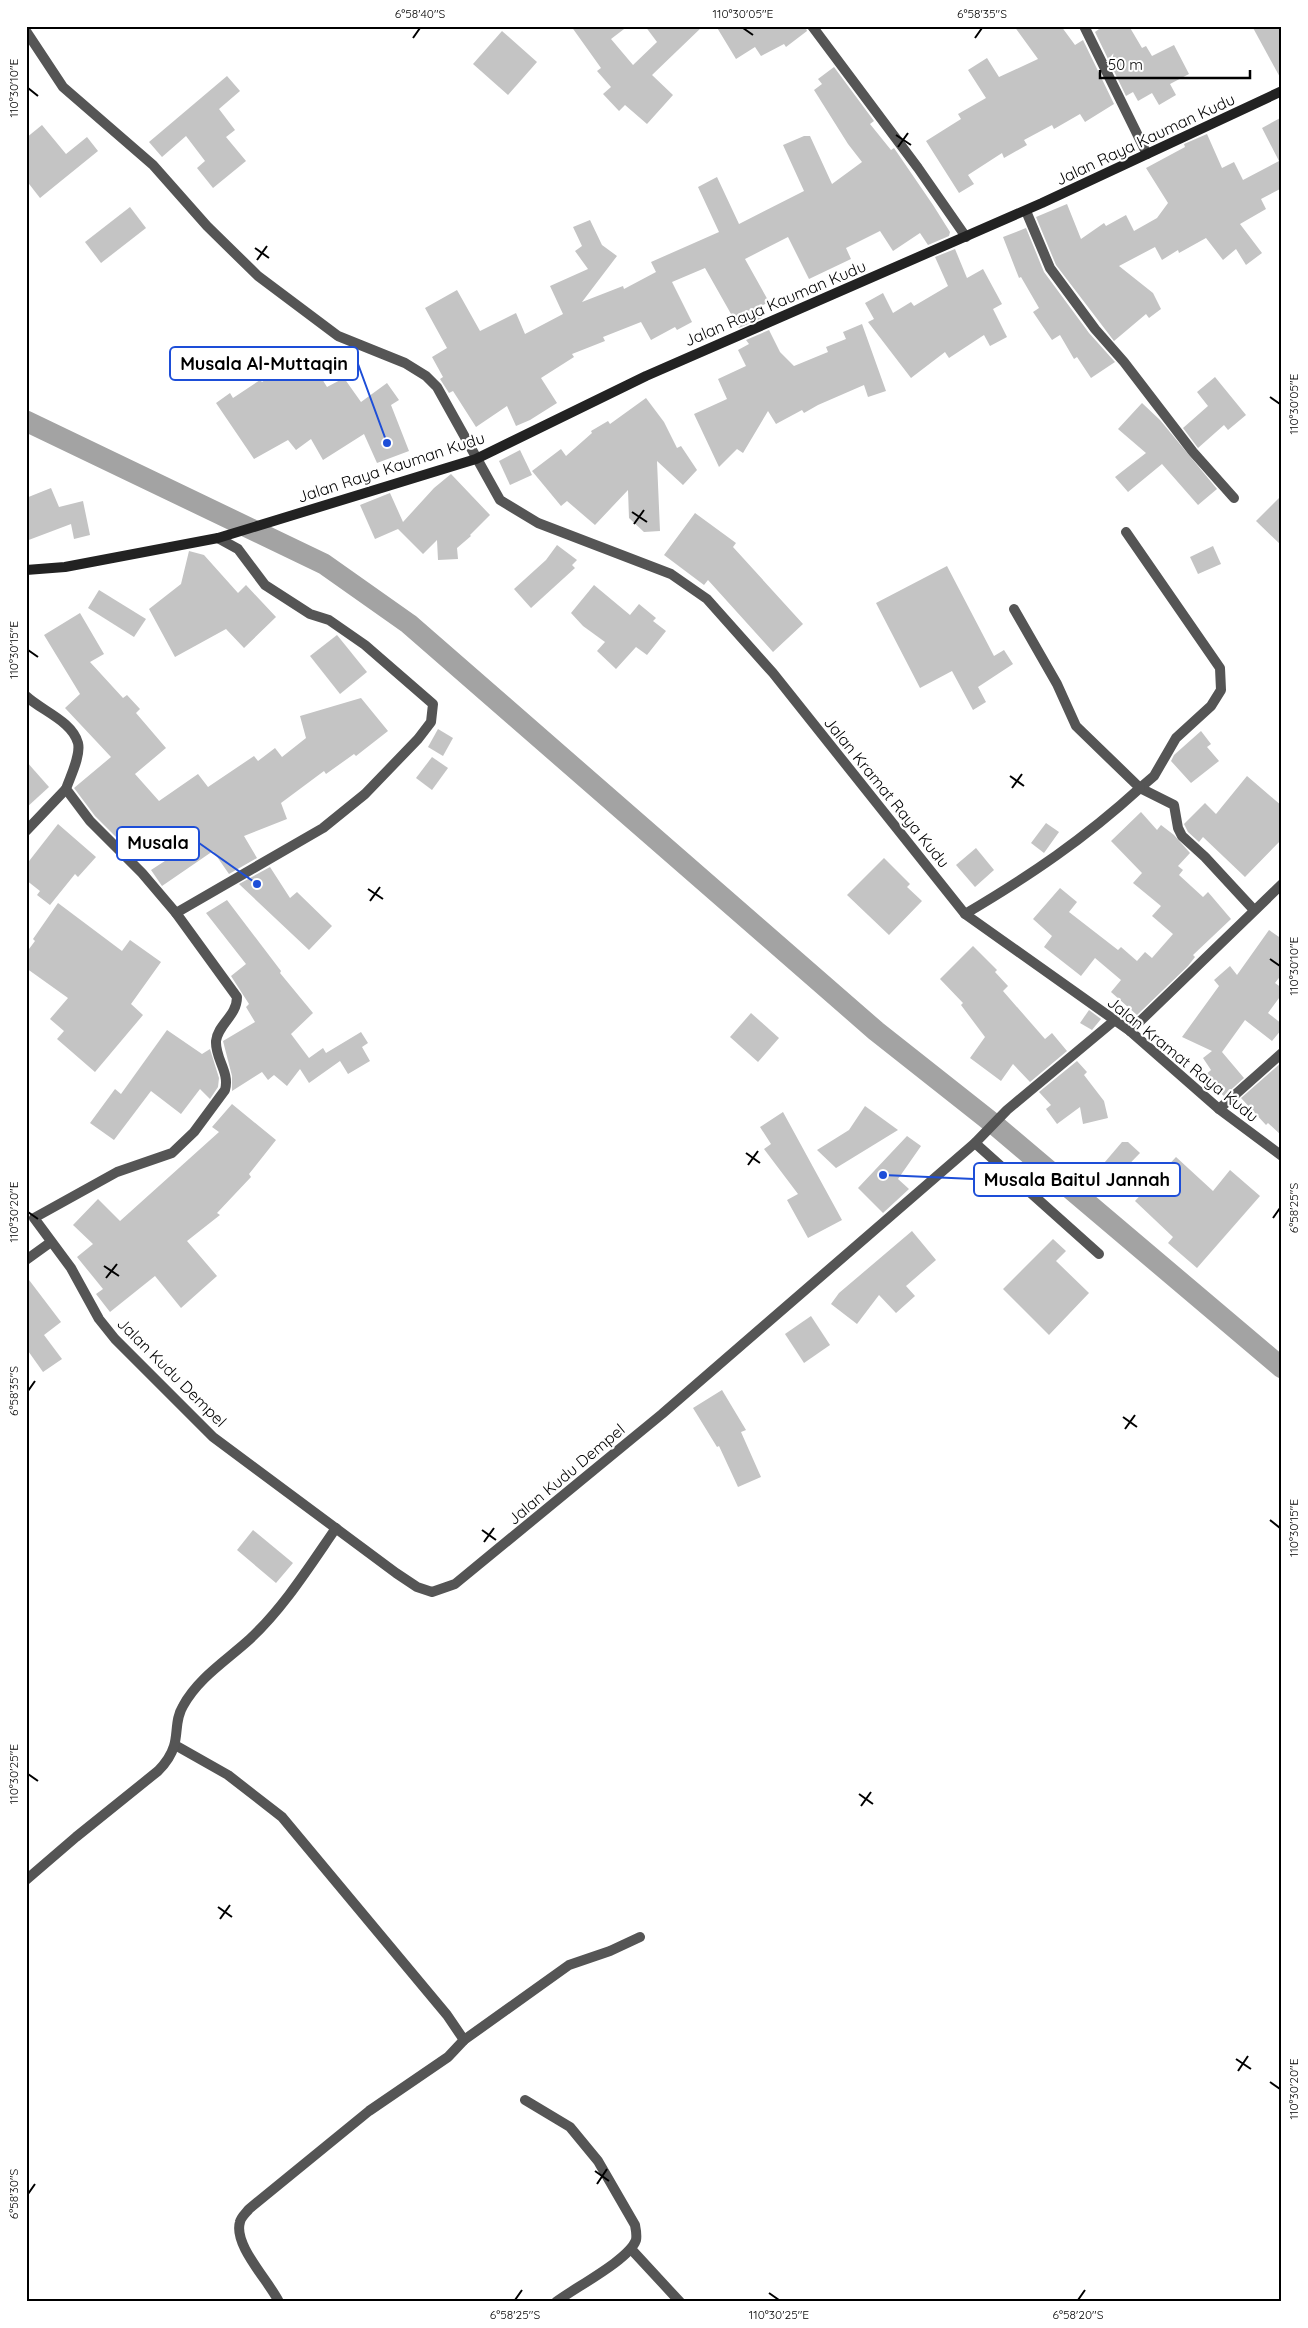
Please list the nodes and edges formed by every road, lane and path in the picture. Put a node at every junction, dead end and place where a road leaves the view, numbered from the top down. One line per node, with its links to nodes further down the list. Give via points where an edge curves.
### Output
1 (812, 26): 7 (street)
2 (1084, 26): 5 (street)
3 (26, 31): 8 (street, Jalan Kramat Raya Kudu, via 63,87 153,165 207,226 258,276 338,336 405,363 426,376 437,387)
4 (1282, 91): 5 (street, Jalan Raya Kauman Kudu)
5 (1148, 154): 6 (street, Jalan Raya Kauman Kudu)
6 (1026, 210): 7 (street, Jalan Raya Kauman Kudu); 9 (street, via 1050,268 1095,329)
7 (966, 238): 8 (street, Jalan Raya Kauman Kudu, via 646,376)
8 (476, 459): 11 (street, Jalan Raya Kauman Kudu); 21 (street, Jalan Kramat Raya Kudu, via 500,500 511,508 538,523 671,574 707,599 773,673)
9 (1234, 498)
10 (1126, 532): 15 (street, via 1220,668 1221,690 1211,706 1176,738 1154,776)
11 (218, 538): 12 (street, via 65,567); 20 (street, via 238,549 265,585 310,614 329,620 365,645 434,704 431,722 418,739 365,794 323,828)
12 (26, 570)
13 (1014, 609): 15 (street, via 1057,684 1076,726)
14 (26, 696): 16 (street, via 70,727 78,744)
15 (1140, 788): 19 (street, via 1174,805 1182,836); 21 (street, via 1102,823 1039,869)
16 (66, 789): 17 (street); 20 (street, Jalan Kudu Dempel, via 90,821)
17 (26, 831)
18 (1282, 884): 19 (street)
19 (1254, 910): 23 (street)
20 (176, 913): 28 (street, Jalan Kudu Dempel, via 237,997 234,1014 216,1039 227,1082 225,1090 194,1132 172,1153 116,1172)
21 (965, 914): 22 (street, Jalan Kramat Raya Kudu)
22 (1115, 1020): 23 (street, Jalan Kramat Raya Kudu); 26 (street, Jalan Kudu Dempel, via 1007,1110)
23 (1130, 1031): 25 (street, Jalan Kramat Raya Kudu)
24 (1282, 1053): 25 (street)
25 (1219, 1108): 27 (street, Jalan Kramat Raya Kudu)
26 (975, 1143): 30 (street); 32 (street, Jalan Kudu Dempel, via 662,1414 455,1584 432,1592 417,1587)
27 (1282, 1156)
28 (30, 1214): 29 (street, Jalan Kudu Dempel)
29 (51, 1242): 31 (street); 32 (street, Jalan Kudu Dempel, via 115,1339 213,1437)
30 (1099, 1254)
31 (26, 1260)
32 (336, 1528): 33 (street, via 282,1605 250,1639 213,1670 183,1706 176,1727)
33 (175, 1745): 34 (street, via 158,1771); 36 (street, via 228,1775 282,1817 447,2015)
34 (26, 1880)
35 (640, 1937): 36 (street, via 569,1965)
36 (464, 2040): 39 (street, via 448,2057 362,2117 249,2209 240,2220 239,2231 244,2247)
37 (525, 2100): 38 (street, via 570,2127 598,2161 633,2217 637,2234)
38 (631, 2249): 40 (street, via 606,2270 576,2286); 41 (street)
39 (279, 2302)
40 (556, 2302)
41 (680, 2302)

